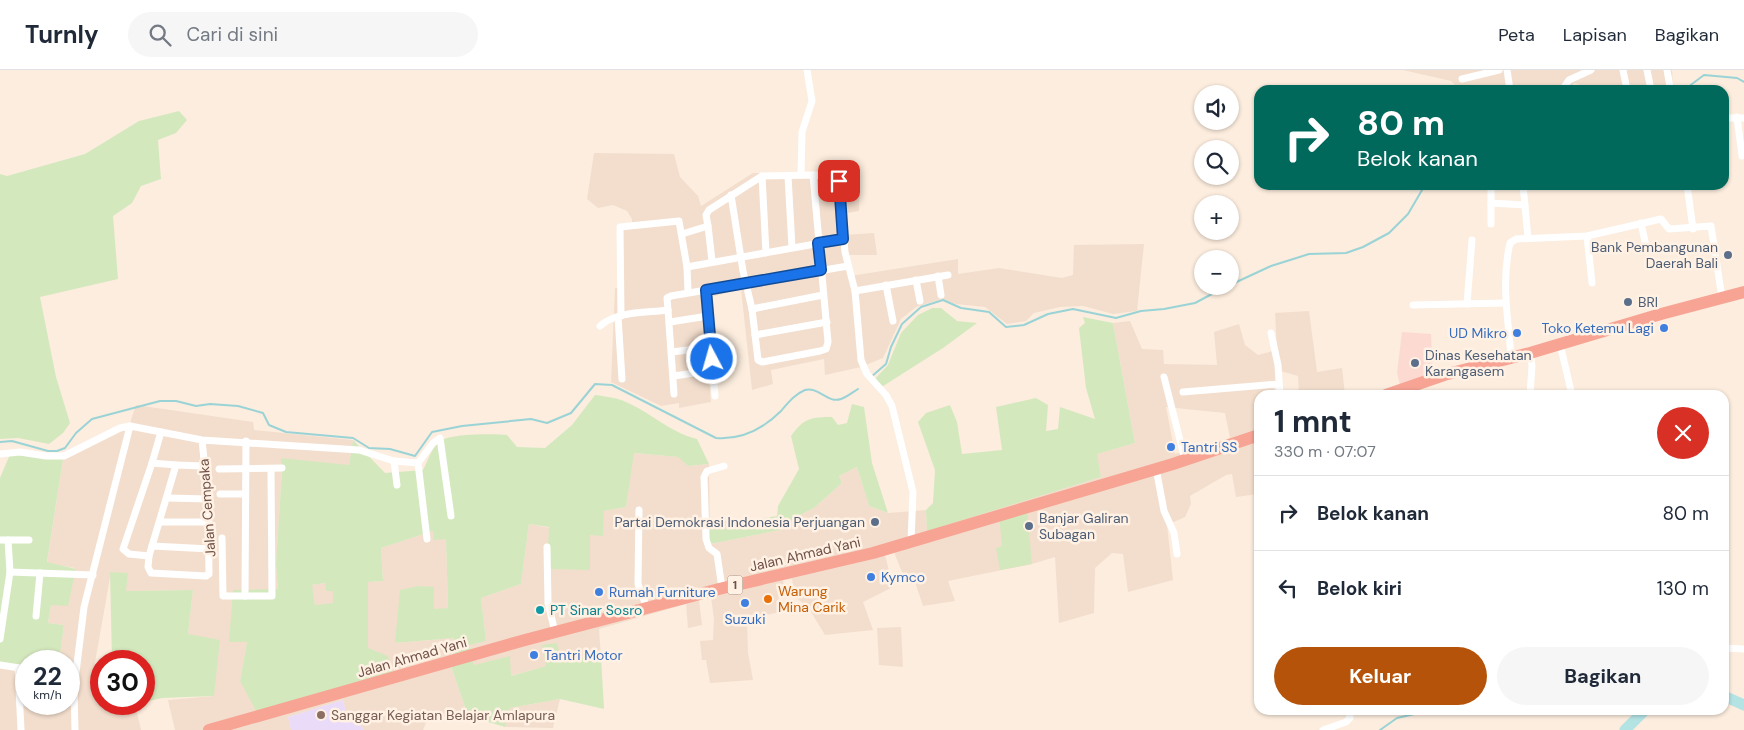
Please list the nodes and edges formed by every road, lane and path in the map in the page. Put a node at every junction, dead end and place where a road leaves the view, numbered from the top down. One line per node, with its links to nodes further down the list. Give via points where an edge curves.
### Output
1 (807, 70): 17 (street, via 812,101 802,132)
2 (1499, 70): 9 (street)
3 (1507, 70): 10 (street)
4 (1591, 70): 8 (street)
5 (1623, 70): 12 (street)
6 (1647, 70): 13 (street)
7 (1667, 70): 14 (street)
8 (1579, 72): 11 (street)
9 (1462, 79)
10 (1509, 85)
11 (1564, 85)
12 (1626, 85)
13 (1651, 85)
14 (1669, 85)
15 (1741, 118): 16 (street)
16 (1742, 156)
17 (801, 175): 19 (street); 20 (street)
18 (762, 176): 19 (street); 24 (street); 39 (street)
19 (788, 176): 37 (street)
20 (813, 176): 34 (street, via 839,181); 36 (street)
21 (1491, 190): 25 (street)
22 (1524, 190): 26 (street)
23 (1688, 190): 30 (street)
24 (731, 195): 29 (street, via 709,210 706,215); 40 (street)
25 (1491, 203): 26 (street); 28 (street)
26 (1525, 205): 33 (street)
27 (1641, 223): 30 (street, via 1661,220 1667,228); 32 (street); 38 (street)
28 (1491, 224)
29 (708, 226): 31 (street); 41 (street)
30 (1693, 229): 57 (street, via 1711,226)
31 (682, 234): 42 (street); 64 (street, via 681,224 675,220 619,228)
32 (1587, 236): 33 (street); 48 (street)
33 (1528, 238): 59 (street, via 1510,243)
34 (843, 239): 36 (street); 43 (street)
35 (1472, 240): 60 (street)
36 (818, 243): 37 (street); 44 (street)
37 (792, 247): 39 (street)
38 (1647, 251)
39 (766, 253): 40 (street)
40 (740, 256): 41 (street); 49 (street)
41 (712, 261): 42 (street)
42 (687, 266): 53 (street)
43 (848, 266): 44 (street); 52 (street)
44 (821, 270): 49 (street); 56 (street)
45 (948, 275): 46 (street)
46 (938, 276): 47 (street); 55 (street)
47 (916, 280): 50 (street); 58 (street)
48 (1592, 283)
49 (746, 284): 51 (street); 62 (street)
50 (886, 285): 52 (street); 66 (street)
51 (706, 290): 53 (street); 65 (street)
52 (855, 291): 121 (street, via 860,360 892,406 909,470 913,492)
53 (688, 292): 63 (street, via 668,297)
54 (1744, 292): 57 (highway)
55 (941, 294)
56 (823, 295): 62 (street); 68 (street)
57 (1722, 298): 72 (highway)
58 (920, 301)
59 (1505, 302): 60 (street); 76 (street)
60 (1467, 304): 61 (street)
61 (1413, 305)
62 (752, 309): 71 (street)
63 (668, 310): 64 (street); 67 (street)
64 (620, 316): 69 (street); 80 (street)
65 (708, 316): 67 (street); 73 (street)
66 (892, 321)
67 (670, 322): 74 (street)
68 (827, 322): 71 (street); 71 (street, via 826,348 766,362 758,360)
69 (600, 326)
70 (1271, 333): 81 (street)
71 (755, 335)
72 (1560, 344): 75 (highway); 85 (street)
73 (711, 347): 74 (street); 77 (street)
74 (672, 352): 78 (street)
75 (1530, 353): 76 (highway); 84 (street)
76 (1511, 356): 83 (highway)
77 (713, 370): 78 (street); 88 (street)
78 (674, 376): 87 (street)
79 (1164, 377): 95 (street)
80 (622, 379)
81 (1279, 384): 82 (street); 86 (street)
82 (1280, 390)
83 (1405, 390)
84 (1530, 390)
85 (1571, 390)
86 (1183, 392)
87 (674, 394)
88 (715, 396)
89 (130, 426): 90 (street); 94 (street, via 64,456 20,452); 129 (street)
90 (161, 432): 92 (street); 97 (street)
91 (1254, 437): 95 (highway, Jalan Ahmad Yani / 1)
92 (202, 440): 93 (street); 100 (street, Jalan Cempaka)
93 (246, 441): 96 (street, via 359,450); 105 (street)
94 (0, 454)
95 (1185, 460): 103 (highway, Jalan Ahmad Yani / 1)
96 (394, 461): 98 (street); 107 (street)
97 (152, 463): 99 (street); 126 (street, via 124,549 129,554)
98 (418, 463): 113 (street, via 440,438); 117 (street)
99 (176, 465): 100 (street); 110 (street)
100 (204, 466): 111 (street, Jalan Cempaka)
101 (724, 466): 130 (street, via 706,472 704,492 706,543 717,554)
102 (282, 468): 106 (street)
103 (1156, 468): 121 (highway, Jalan Ahmad Yani / 1); 125 (street)
104 (219, 469): 105 (street)
105 (245, 469): 106 (street); 109 (street)
106 (271, 469): 131 (street, via 272,596)
107 (397, 485)
108 (220, 494): 109 (street)
109 (244, 494): 131 (street)
110 (168, 498): 111 (street); 114 (street)
111 (208, 499): 115 (street, Jalan Cempaka)
112 (639, 510): 132 (street, via 638,584)
113 (451, 516)
114 (160, 522): 115 (street); 122 (street)
115 (209, 522): 124 (street, Jalan Cempaka)
116 (222, 538): 131 (street, via 223,596)
117 (427, 538)
118 (0, 540): 119 (street)
119 (8, 540): 120 (street); 127 (street)
120 (29, 540)
121 (911, 541): 130 (highway, Jalan Ahmad Yani / 1)
122 (152, 546): 124 (street); 126 (street)
123 (547, 547): 134 (street, via 548,604)
124 (210, 549): 126 (street, Jalan Cempaka, via 208,575 153,574 149,571)
125 (1177, 554)
126 (149, 556)
127 (10, 572): 128 (street); 135 (street)
128 (40, 573): 129 (street); 133 (street)
129 (93, 575): 138 (street)
130 (722, 588): 132 (highway, Jalan Ahmad Yani / 1)
131 (245, 596)
132 (647, 608): 134 (highway, Jalan Ahmad Yani / 1)
133 (36, 616)
134 (556, 632): 146 (highway, Jalan Ahmad Yani / 1)
135 (0, 638)
136 (1729, 648): 137 (street)
137 (1744, 649)
138 (76, 650)
139 (0, 664): 140 (street)
140 (15, 667)
141 (20, 715): 144 (street)
142 (74, 715): 145 (street)
143 (1350, 715): 147 (street, via 1346,722)
144 (21, 730)
145 (75, 730)
146 (209, 730)
147 (1323, 730)

